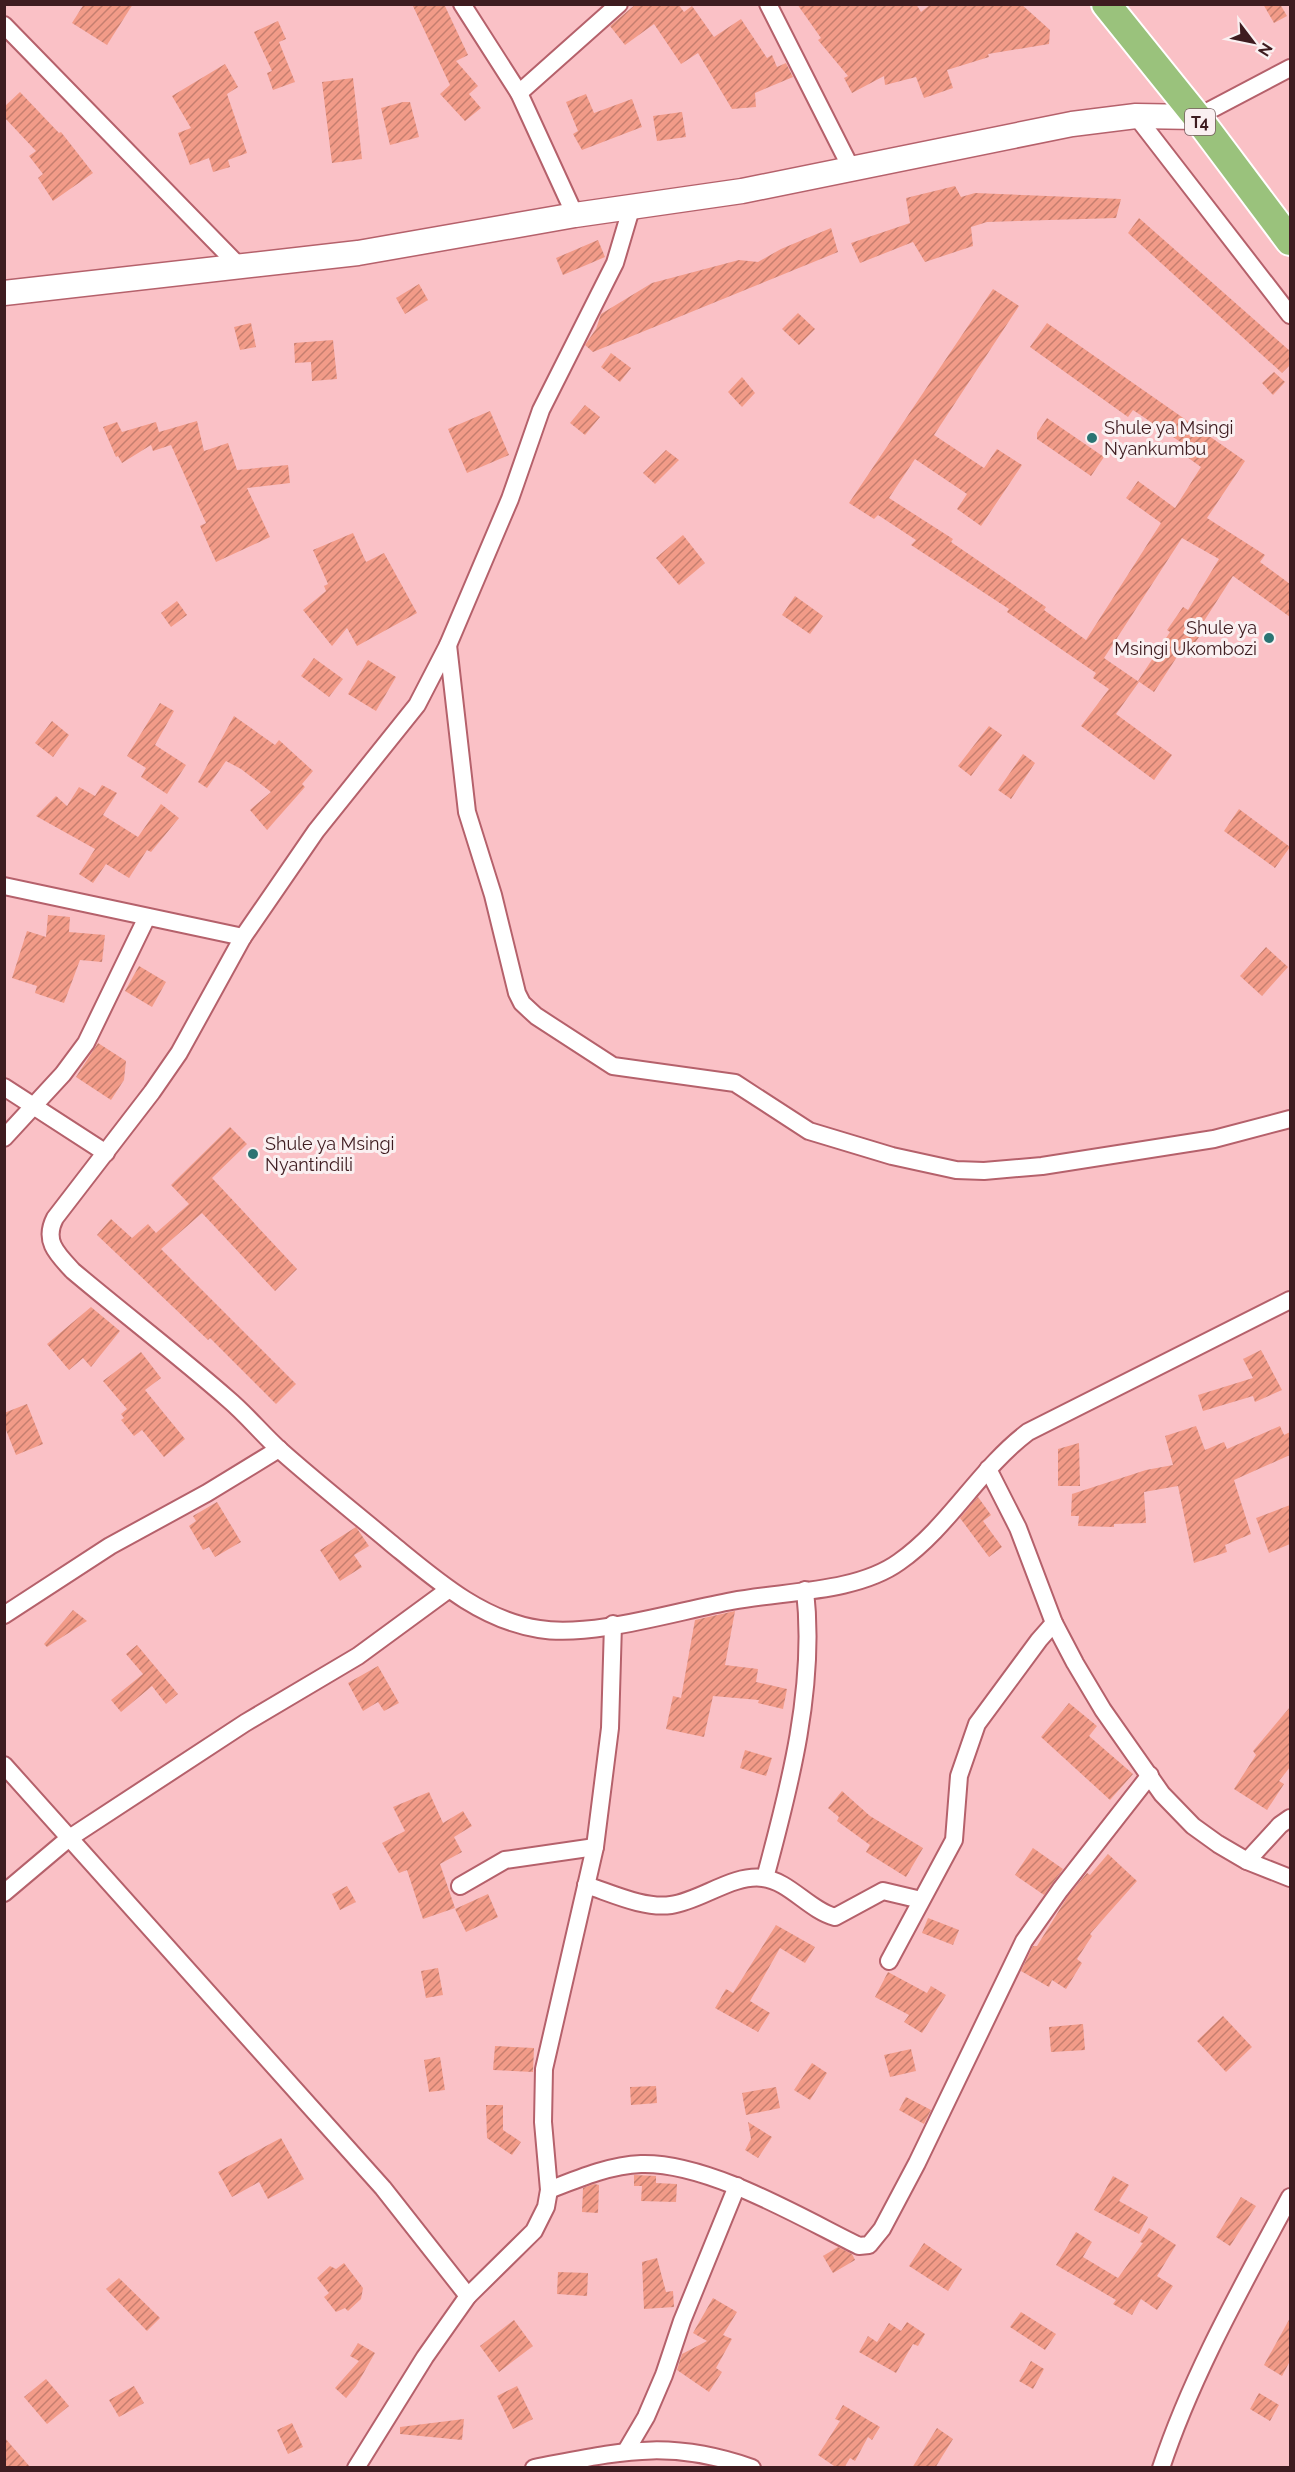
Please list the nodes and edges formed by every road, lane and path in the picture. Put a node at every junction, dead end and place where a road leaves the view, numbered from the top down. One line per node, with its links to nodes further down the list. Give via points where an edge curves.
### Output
1 (462, 4): 7 (street)
2 (619, 4): 7 (street)
3 (768, 4): 10 (street)
4 (1106, 4): 9 (highway, T4)
5 (4, 25): 14 (street)
6 (1290, 68): 9 (street)
7 (519, 93): 12 (street)
8 (1136, 116): 9 (main road); 10 (main road, via 1072,124); 16 (street)
9 (1197, 117): 13 (highway, T4)
10 (852, 170): 11 (main road)
11 (631, 209): 12 (main road); 17 (street, via 615,262 541,410 510,499)
12 (575, 215): 14 (main road, via 358,253)
13 (1290, 241)
14 (239, 266): 15 (main road)
15 (4, 293)
16 (1290, 315)
17 (448, 645): 20 (street, via 417,705 316,831); 23 (street, via 467,812 517,993 536,1016 601,1060 624,1069 735,1083 809,1131 956,1170 1042,1166 1214,1139)
18 (4, 886): 19 (street)
19 (147, 917): 20 (street); 22 (street, via 87,1043)
20 (243, 937): 25 (street, via 178,1053)
21 (4, 1087): 22 (street)
22 (35, 1106): 24 (street); 25 (street)
23 (1290, 1119)
24 (4, 1138)
25 (106, 1153): 27 (street, via 55,1218 49,1237 52,1246 73,1270 228,1399)
26 (1290, 1300): 28 (street, via 1028,1432 1006,1448)
27 (279, 1449): 29 (street); 31 (street, via 110,1546)
28 (988, 1469): 30 (street, via 900,1562 843,1584); 32 (street, via 1018,1528)
29 (448, 1590): 33 (street, via 482,1610 540,1630 567,1631); 37 (street, via 358,1656 245,1722)
30 (805, 1590): 33 (street); 40 (street, via 809,1625 801,1711 786,1800)
31 (4, 1615)
32 (1054, 1623): 35 (street, via 1103,1710); 45 (street, via 977,1724 959,1776 956,1832)
33 (613, 1624): 38 (street, via 610,1728)
34 (4, 1766): 37 (street)
35 (1150, 1775): 39 (street, via 1162,1794 1193,1826); 47 (street, via 1024,1941 903,2191 869,2245 859,2246)
36 (1290, 1818): 39 (street)
37 (68, 1839): 44 (street); 50 (street, via 383,2188)
38 (595, 1847): 42 (street); 43 (street, via 505,1860)
39 (1247, 1861): 41 (street)
40 (765, 1878): 42 (street, via 733,1883 670,1906 641,1902); 45 (street, via 835,1917 883,1891)
41 (1290, 1878)
42 (586, 1885): 48 (street, via 544,2069 543,2122)
43 (460, 1886)
44 (4, 1893)
45 (921, 1900): 46 (street)
46 (889, 1960)
47 (737, 2186): 48 (street, via 642,2164); 51 (street, via 646,2417)
48 (549, 2190): 50 (street, via 542,2220 534,2231)
49 (1290, 2197): 55 (street, via 1206,2355)
50 (468, 2296): 52 (street)
51 (626, 2451): 53 (street); 54 (street, via 684,2450 715,2455)
52 (356, 2468)
53 (534, 2468)
54 (752, 2468)
55 (1161, 2468)

